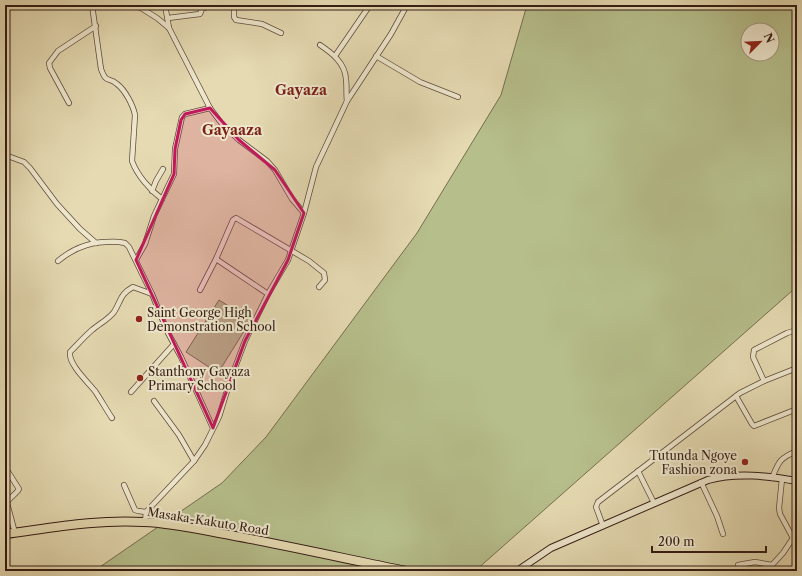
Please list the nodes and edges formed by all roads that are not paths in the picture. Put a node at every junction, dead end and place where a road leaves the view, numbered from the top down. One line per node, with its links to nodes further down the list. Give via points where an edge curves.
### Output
1 (92, 5): 9 (street)
2 (133, 5): 10 (street, via 152,14)
3 (165, 5): 8 (street)
4 (211, 5): 8 (street, via 202,9 198,15)
5 (234, 5): 11 (street, via 236,20 262,24)
6 (370, 5): 13 (street)
7 (407, 5): 14 (street)
8 (168, 18): 10 (street)
9 (96, 26): 17 (street, via 58,51 49,63); 21 (street, via 104,77 119,85 133,108 134,168)
10 (169, 28): 18 (street)
11 (281, 33)
12 (320, 45): 13 (street)
13 (335, 56): 16 (street, via 346,78)
14 (376, 56): 15 (street, via 420,82); 16 (street)
15 (458, 98)
16 (347, 102): 23 (street, via 316,167)
17 (69, 103)
18 (210, 108): 22 (street, via 182,117 175,149 174,174); 23 (street, via 239,140 267,160)
19 (5, 155): 24 (street, via 24,162 56,204)
20 (163, 169): 21 (street)
21 (152, 191): 22 (street)
22 (162, 199): 27 (street, via 145,244)
23 (304, 213): 25 (street)
24 (96, 243): 27 (street, via 125,243); 28 (street, via 78,248)
25 (291, 251): 26 (street, via 236,218); 29 (street, via 304,257 324,273 325,280); 32 (street)
26 (216, 259): 30 (street); 32 (street)
27 (136, 260): 31 (street)
28 (58, 261)
29 (319, 286)
30 (200, 290)
31 (152, 294): 34 (street); 41 (street, via 133,287 128,290 112,315 70,352 69,356)
32 (268, 294): 42 (street, via 238,359)
33 (797, 330): 36 (street, via 754,350 752,357)
34 (174, 344): 37 (street); 42 (street)
35 (797, 368): 36 (street)
36 (764, 381): 38 (street)
37 (131, 392)
38 (736, 396): 40 (street, via 754,426); 46 (street)
39 (154, 401): 44 (street)
40 (797, 410)
41 (112, 418)
42 (213, 428): 44 (street)
43 (797, 451): 47 (street, via 780,460)
44 (194, 461): 53 (street)
45 (5, 467): 56 (street, via 18,489 7,503)
46 (638, 471): 52 (street); 55 (street, via 598,502 596,507)
47 (772, 478): 48 (street); 50 (street, via 728,476)
48 (782, 479): 49 (street); 59 (street, via 780,514)
49 (797, 481)
50 (701, 482): 52 (street); 58 (street, via 718,516)
51 (124, 485): 53 (street, via 135,510)
52 (654, 503): 55 (street)
53 (146, 512): 54 (street)
54 (145, 522): 56 (highway, Masaka-Kakuto Road, via 89,523); 62 (highway, Masaka-Kakuto Road, via 259,540)
55 (603, 526): 63 (street, via 551,548)
56 (15, 533): 57 (highway, Masaka-Kakuto Road)
57 (5, 534)
58 (723, 534)
59 (793, 538): 60 (street); 61 (street, via 772,565 755,562)
60 (797, 546)
61 (738, 565)
62 (406, 571)
63 (517, 571)

